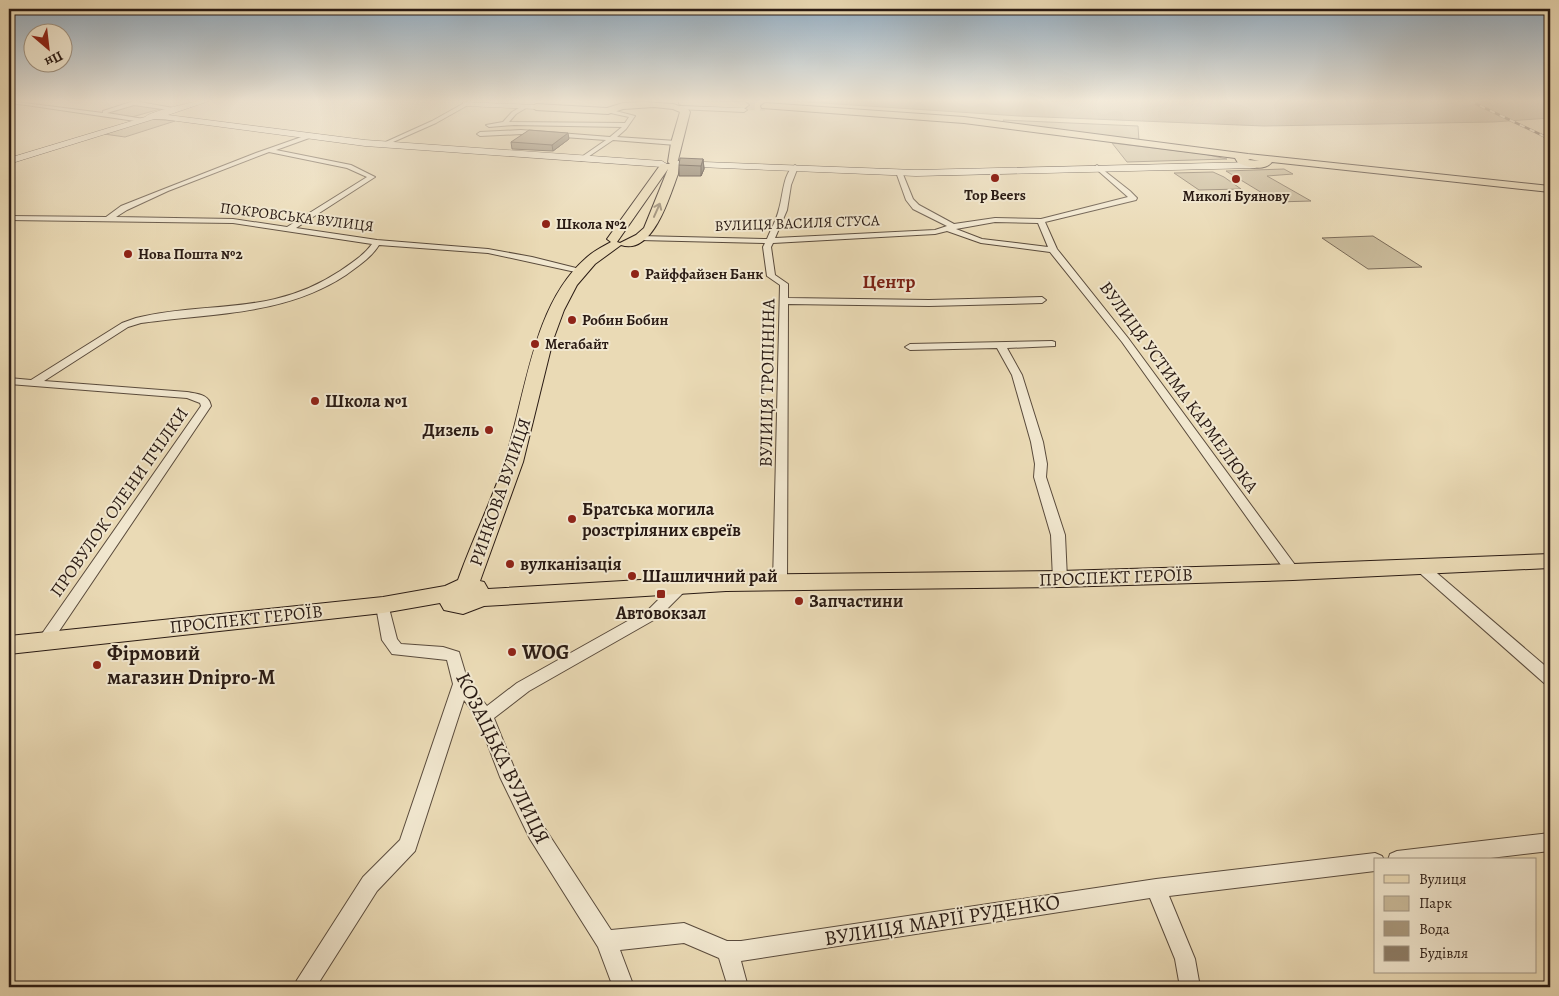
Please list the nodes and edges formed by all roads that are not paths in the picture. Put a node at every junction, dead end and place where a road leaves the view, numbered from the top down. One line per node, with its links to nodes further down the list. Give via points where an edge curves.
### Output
1 (53, 147): 10 (main road)
2 (279, 147): 7 (street)
3 (420, 147): 8 (main road)
4 (599, 147): 8 (street)
5 (672, 147): 12 (main road, РИНКОВА ВУЛИЦЯ)
6 (1176, 147): 9 (main road)
7 (269, 151): 18 (street, via 124,208); 21 (street, via 349,166 372,176)
8 (582, 158): 12 (main road)
9 (1242, 159): 11 (main road); 14 (main road)
10 (9, 161)
11 (1260, 162): 14 (main road); 16 (main road, via 1344,167)
12 (670, 164): 13 (main road); 15 (main road); 22 (main road, РИНКОВА ВУЛИЦЯ, one-way to 12, via 649,230 672,174); 25 (main road, РИНКОВА ВУЛИЦЯ)
13 (795, 167): 15 (main road); 23 (street, ВУЛИЦЯ ТРОПІНІНА)
14 (1098, 168): 15 (main road); 19 (street, ВУЛИЦЯ ВАСИЛЯ СТУСА, via 1133,198)
15 (899, 172): 20 (street, via 916,207)
16 (1550, 189)
17 (9, 218): 18 (street, ПОКРОВСЬКА ВУЛИЦЯ)
18 (108, 219): 21 (street, ПОКРОВСЬКА ВУЛИЦЯ, via 216,220)
19 (1041, 221): 20 (street, ВУЛИЦЯ ВАСИЛЯ СТУСА, via 995,220); 26 (street, ВУЛИЦЯ УСТИМА КАРМЕЛЮКА)
20 (952, 228): 23 (street, ВУЛИЦЯ ВАСИЛЯ СТУСА, via 935,232); 26 (street, via 981,241)
21 (287, 230): 24 (street, ПОКРОВСЬКА ВУЛИЦЯ)
22 (640, 238): 23 (street, ВУЛИЦЯ ВАСИЛЯ СТУСА); 25 (main road, РИНКОВА ВУЛИЦЯ)
23 (771, 241): 29 (street, ВУЛИЦЯ ТРОПІНІНА, via 767,247 771,276 784,284)
24 (377, 242): 27 (street, ПОКРОВСЬКА ВУЛИЦЯ, via 488,251); 34 (street, via 341,276 302,297 259,306 138,320)
25 (618, 242): 27 (main road, РИНКОВА ВУЛИЦЯ)
26 (1053, 250): 37 (street, ВУЛИЦЯ УСТИМА КАРМЕЛЮКА, via 1114,326)
27 (580, 270): 41 (main road, РИНКОВА ВУЛИЦЯ, via 548,330 514,460)
28 (1042, 300): 29 (street, via 929,303)
29 (784, 301): 39 (street, ВУЛИЦЯ ТРОПІНІНА)
30 (1052, 344): 31 (street)
31 (1000, 345): 32 (street); 38 (street, via 1017,375 1035,435 1041,464 1040,477 1058,534)
32 (910, 347)
33 (9, 381): 34 (street)
34 (33, 383): 43 (street, ПРОВУЛОК ОЛЕНИ ПЧІЛКИ, via 187,395 200,398 206,406)
35 (1550, 561): 36 (main road, ПРОСПЕКТ ГЕРОЇВ)
36 (1419, 565): 37 (main road, ПРОСПЕКТ ГЕРОЇВ); 46 (street)
37 (1293, 572): 38 (main road, ПРОСПЕКТ ГЕРОЇВ)
38 (1060, 579): 39 (main road, ПРОСПЕКТ ГЕРОЇВ)
39 (780, 583): 40 (main road, ПРОСПЕКТ ГЕРОЇВ)
40 (682, 585): 41 (main road, ПРОСПЕКТ ГЕРОЇВ); 48 (street, via 654,613 523,687)
41 (462, 595): 42 (main road, ПРОСПЕКТ ГЕРОЇВ, via 416,609); 43 (main road, ПРОСПЕКТ ГЕРОЇВ)
42 (384, 612): 45 (main road, ПРОСПЕКТ ГЕРОЇВ); 47 (street, КОЗАЦЬКА ВУЛИЦЯ, via 390,640 397,650 454,656)
43 (44, 642): 44 (main road, ПРОСПЕКТ ГЕРОЇВ)
44 (9, 645)
45 (9, 652)
46 (1550, 679)
47 (461, 684): 48 (street, КОЗАЦЬКА ВУЛИЦЯ); 55 (street, via 408,845 370,884)
48 (486, 716): 53 (street, КОЗАЦЬКА ВУЛИЦЯ, via 508,777 537,832)
49 (1550, 842): 50 (street)
50 (1414, 858)
51 (1374, 862): 52 (street, ВУЛИЦЯ МАРІЇ РУДЕНКО)
52 (1156, 888): 54 (street, ВУЛИЦЯ МАРІЇ РУДЕНКО, via 742,951); 58 (street, via 1185,959)
53 (606, 941): 54 (street, via 684,933); 56 (street, КОЗАЦЬКА ВУЛИЦЯ)
54 (727, 950): 57 (street)
55 (304, 987)
56 (623, 987)
57 (738, 987)
58 (1190, 987)

